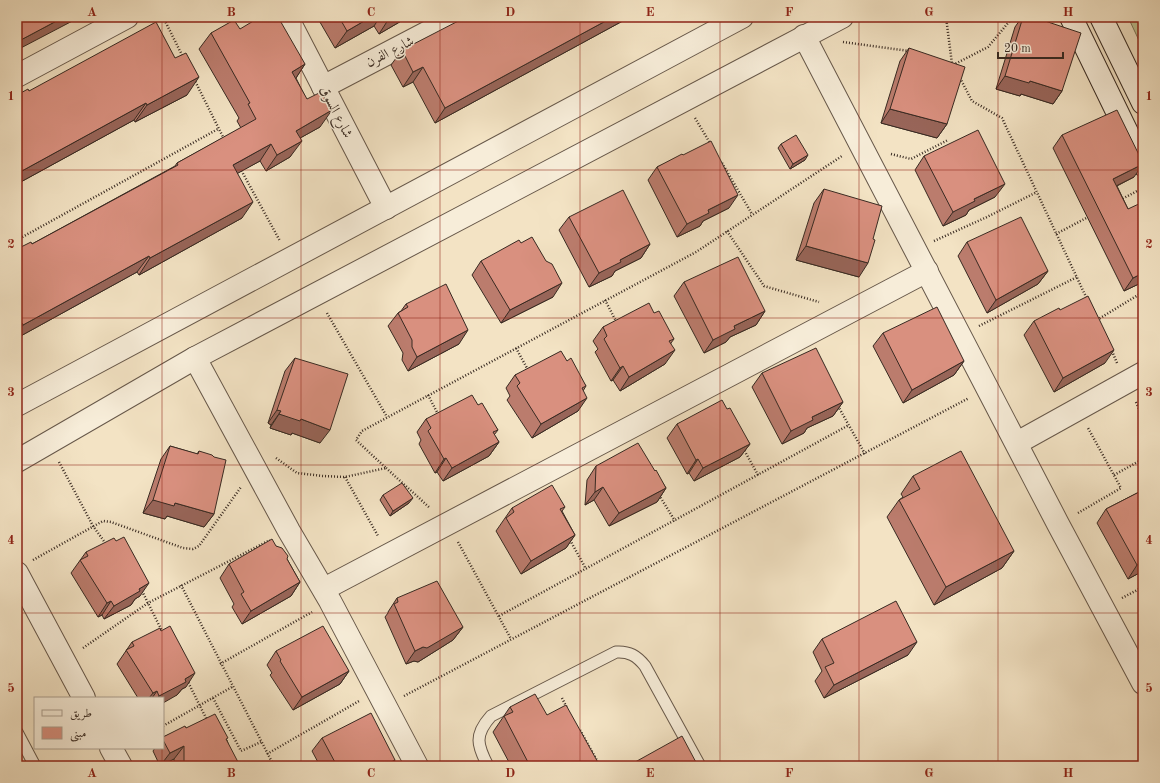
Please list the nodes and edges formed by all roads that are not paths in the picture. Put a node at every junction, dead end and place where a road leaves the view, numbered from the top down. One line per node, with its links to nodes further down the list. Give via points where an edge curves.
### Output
1 (127, 17): 9 (street)
2 (287, 17): 10 (street, شارع السوق)
3 (457, 17): 10 (street, شارع الفرن)
4 (742, 17): 13 (street)
5 (842, 17): 8 (street)
6 (1071, 17): 12 (street)
7 (1101, 17): 11 (street)
8 (804, 36): 14 (street); 15 (street)
9 (17, 76)
10 (323, 87): 13 (street, شارع السوق)
11 (1143, 103)
12 (1143, 165)
13 (386, 208): 17 (street)
14 (927, 271): 18 (street); 21 (street, via 389,555)
15 (195, 358): 19 (street); 21 (street, via 264,462 289,531)
16 (1135, 378): 18 (street)
17 (17, 404)
18 (1017, 443): 22 (street)
19 (17, 461)
20 (24, 567): 23 (street, via 64,661)
21 (327, 595): 28 (street)
22 (1143, 683)
23 (83, 697)
24 (17, 732): 26 (lane)
25 (112, 749): 27 (street)
26 (35, 766)
27 (121, 766)
28 (418, 766)
29 (488, 766): 30 (lane, via 478,738 482,726 491,716 616,652 633,654 645,666)
30 (700, 766)

